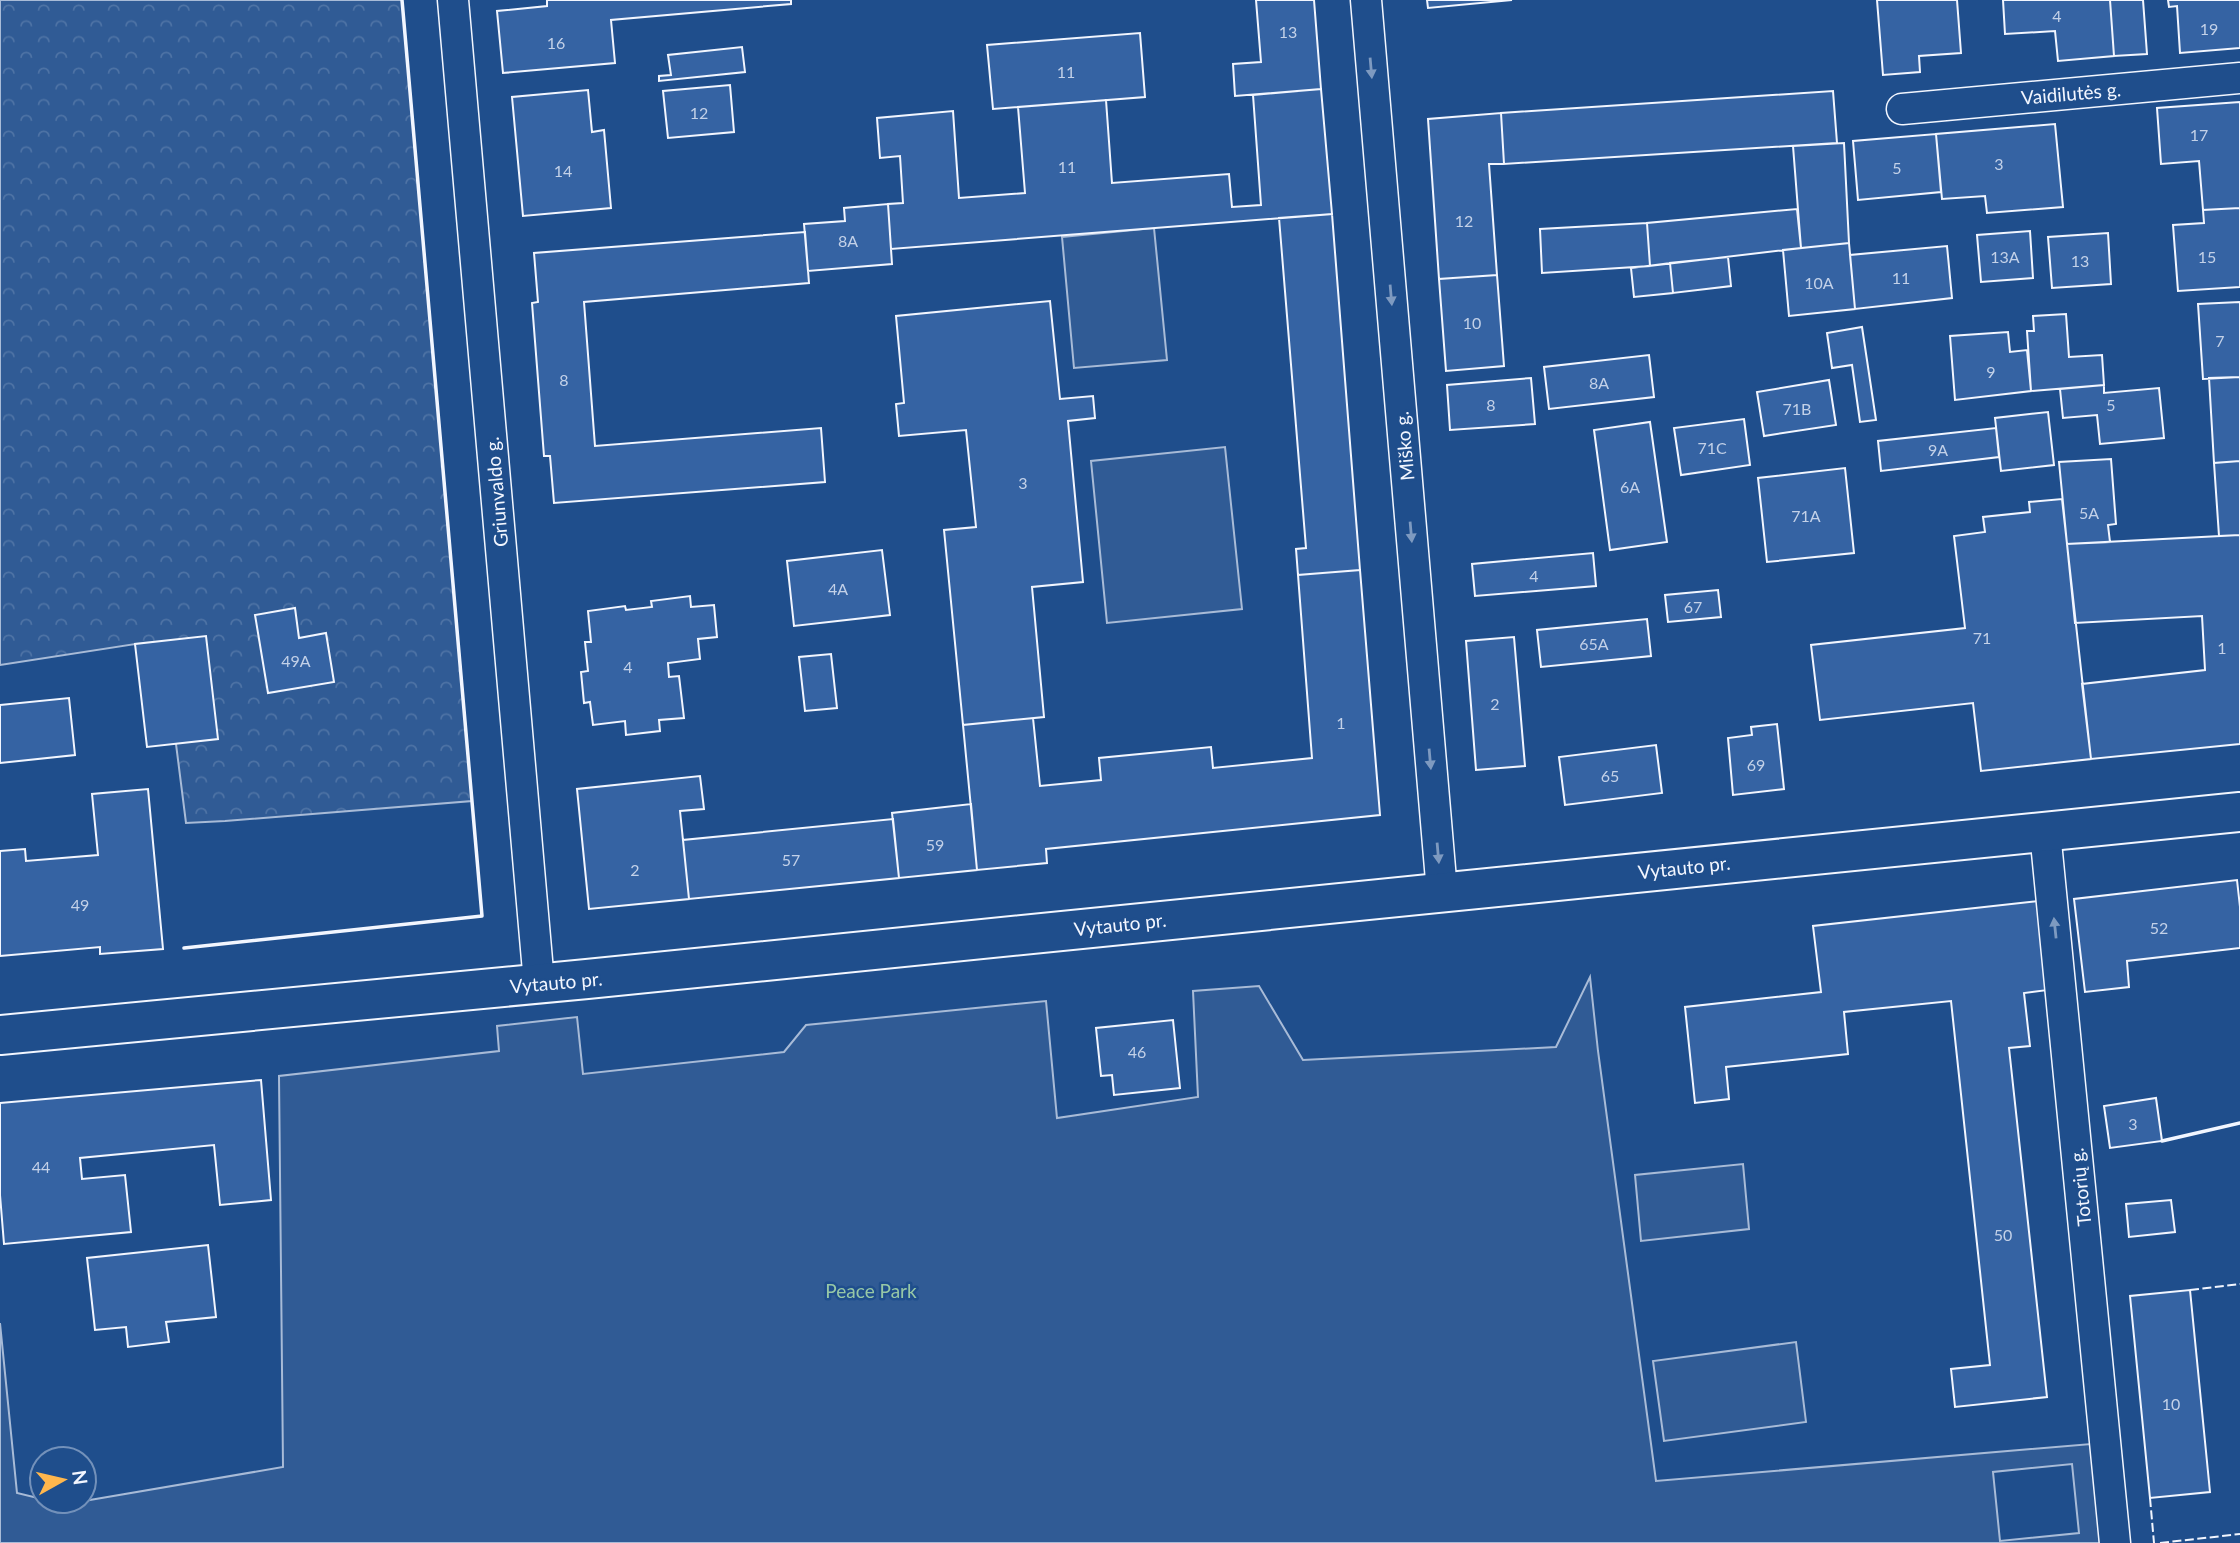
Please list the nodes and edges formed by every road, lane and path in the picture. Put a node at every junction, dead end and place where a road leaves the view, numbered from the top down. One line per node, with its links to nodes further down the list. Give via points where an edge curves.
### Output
1 (453, 0): 8 (street, Griunvaldo g.)
2 (1366, 0): 7 (street, Miško g., one-way to 7)
3 (2240, 78): 4 (street, Vaidilutės g.)
4 (1902, 109)
5 (2240, 812): 6 (main road, Vytauto pr.)
6 (2045, 832): 7 (main road, Vytauto pr.); 10 (street, Totorių g., one-way to 6)
7 (1441, 892): 8 (main road, Vytauto pr.)
8 (539, 983): 9 (main road, Vytauto pr.)
9 (0, 1035)
10 (2115, 1543)

